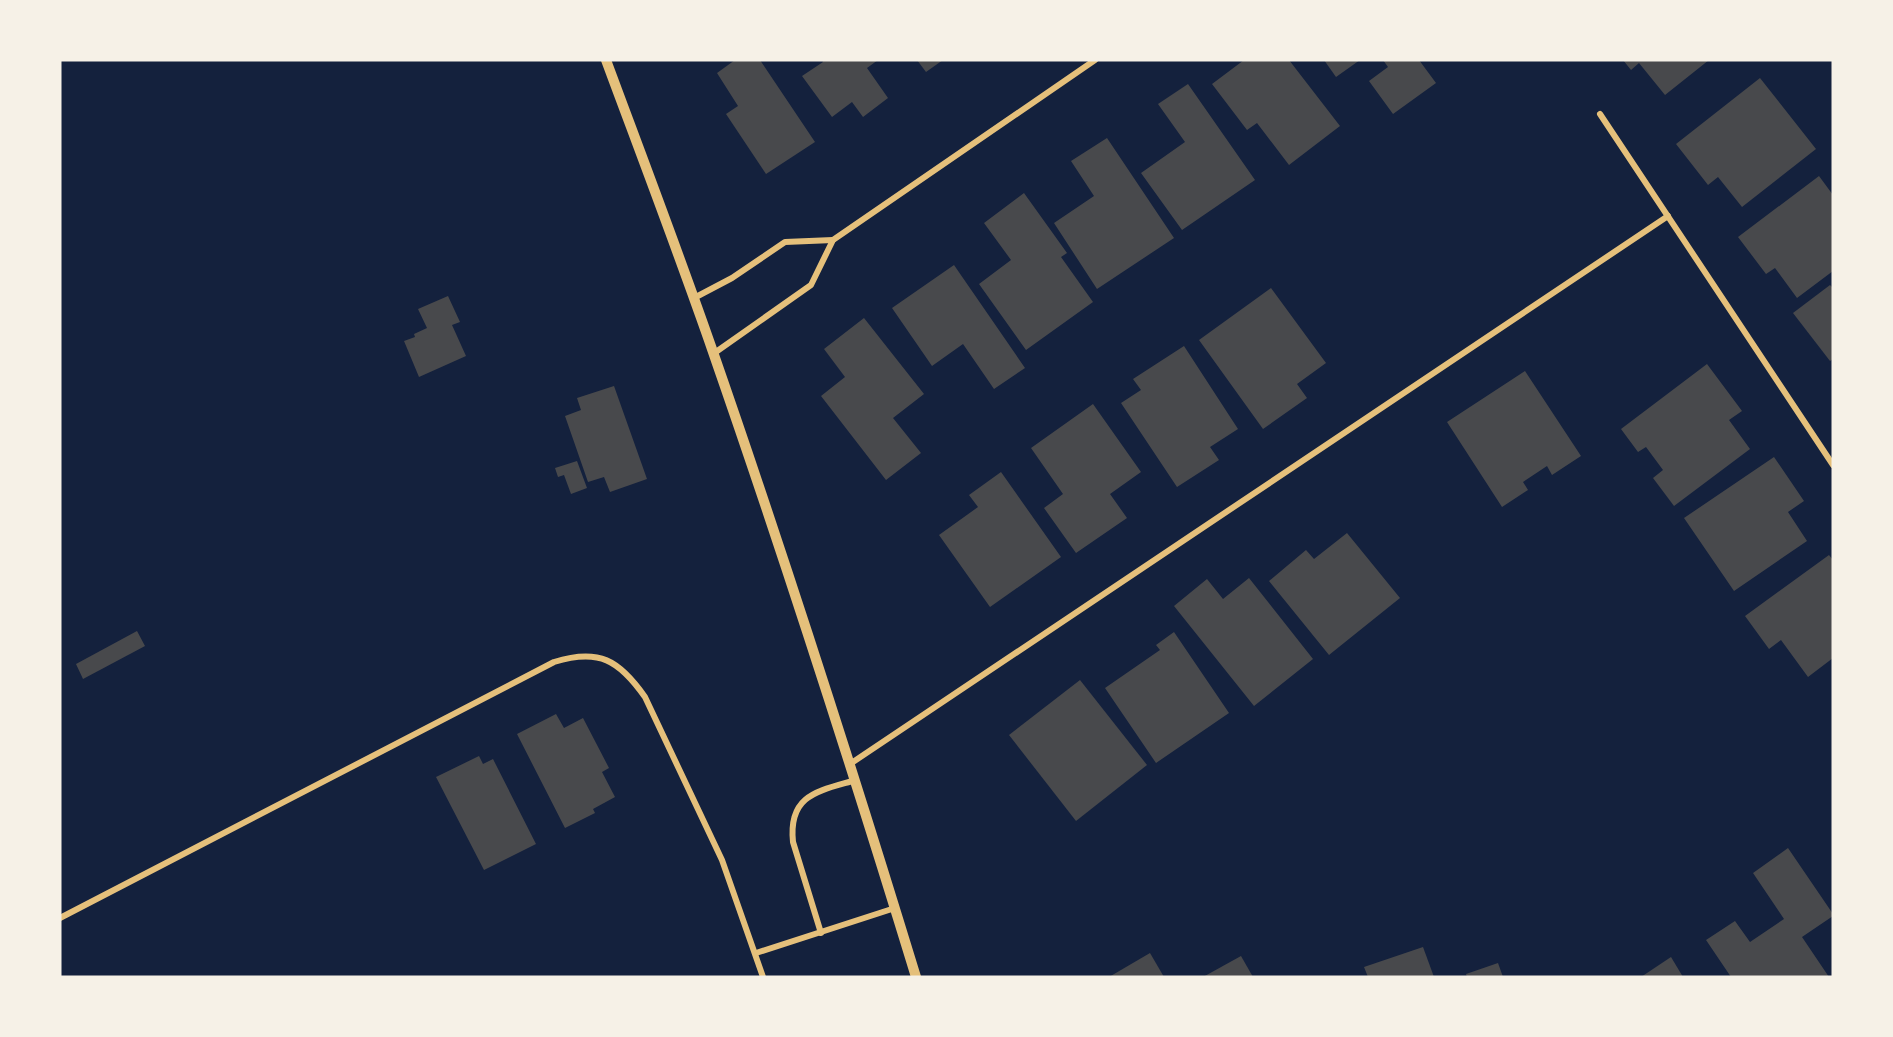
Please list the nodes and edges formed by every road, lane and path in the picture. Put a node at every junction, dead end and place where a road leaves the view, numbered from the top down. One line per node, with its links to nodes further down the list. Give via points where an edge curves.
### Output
1 (606, 60): 6 (street)
2 (1095, 60): 5 (street)
3 (1600, 114): 4 (street)
4 (1668, 216): 8 (street); 9 (street)
5 (832, 240): 6 (street, via 785,242); 7 (street, via 811,285)
6 (694, 298): 7 (street)
7 (714, 354): 9 (street)
8 (1833, 465)
9 (850, 764): 10 (street)
10 (856, 780): 11 (street); 13 (street, via 810,795 794,815 793,842)
11 (895, 908): 13 (street); 16 (street)
12 (60, 918): 14 (street, via 554,662 585,655 618,666 645,697 722,860)
13 (821, 933): 14 (street)
14 (756, 953): 15 (street)
15 (763, 977)
16 (916, 977)

